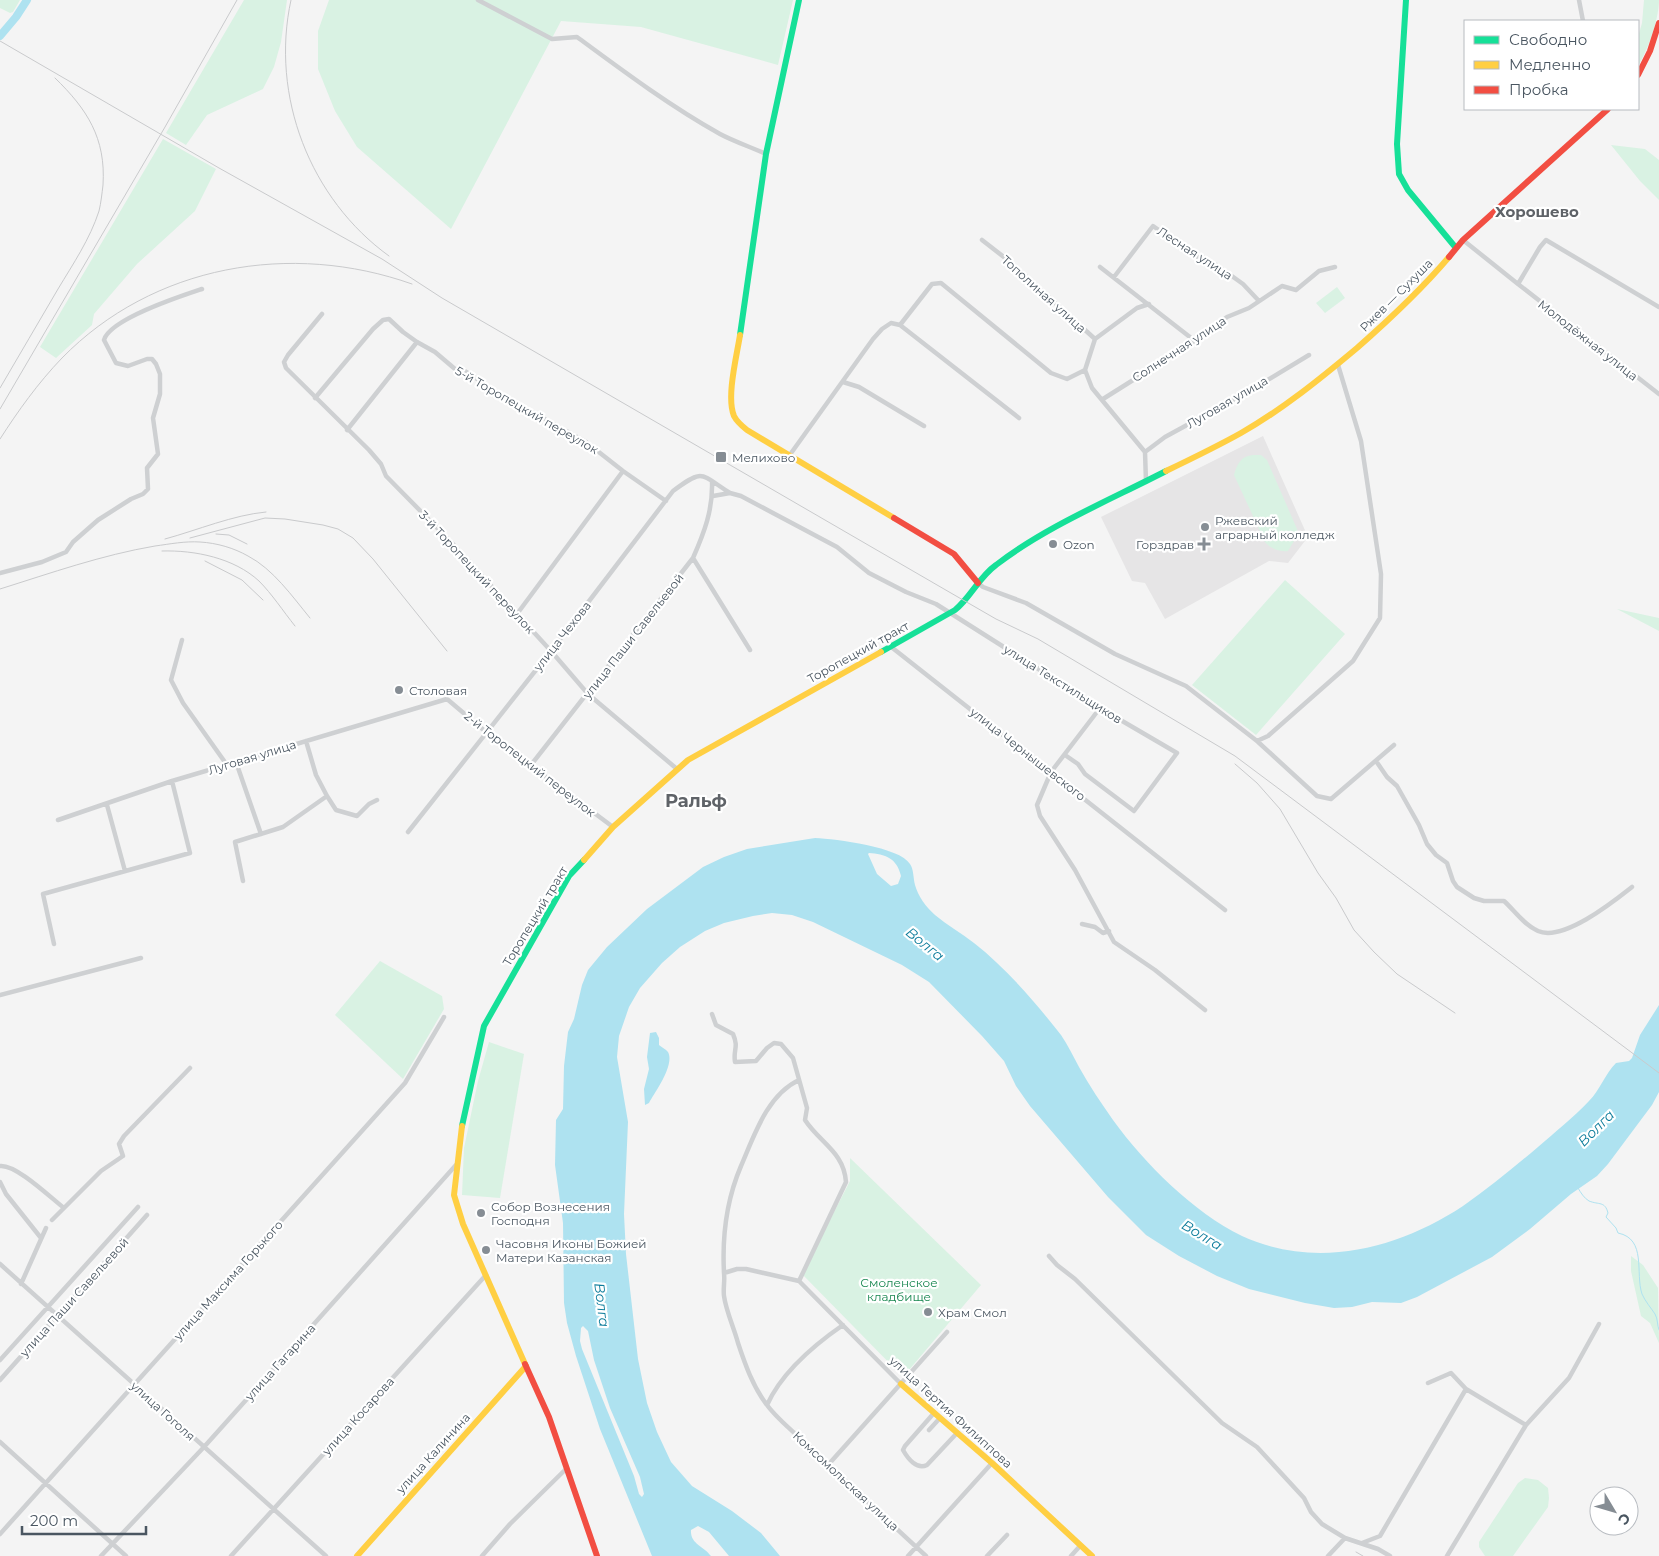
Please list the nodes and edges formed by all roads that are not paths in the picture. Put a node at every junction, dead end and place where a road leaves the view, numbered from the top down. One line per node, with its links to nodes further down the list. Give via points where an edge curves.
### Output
1 (478, 0): 9 (street, via 552,39 577,36 694,118 722,135)
2 (799, 0): 9 (main road)
3 (1406, 0): 12 (main road, via 1396,144 1399,174 1408,190)
4 (1579, 0): 5 (street)
5 (1583, 20)
6 (1659, 23): 7 (main road)
7 (1639, 73)
8 (1606, 110): 11 (main road, Ржев — Сухуша)
9 (766, 154): 37 (main road, via 731,407 734,419 742,427)
10 (982, 240): 23 (street, Тополиная улица)
11 (1463, 240): 12 (main road, Ржев — Сухуша); 16 (street, Молодёжная улица)
12 (1456, 248): 27 (main road, Ржев — Сухуша, via 1411,299)
13 (1100, 266): 15 (street)
14 (1335, 267): 18 (street, Солнечная улица, via 1319,271 1296,290 1282,286)
15 (1114, 277): 18 (street, Лесная улица, via 1153,226 1199,258 1215,264 1243,284); 19 (street)
16 (1518, 284): 20 (street, via 1546,240); 30 (street, Молодёжная улица)
17 (202, 289): 45 (street, via 150,308 105,336 116,363 128,366 152,360 160,374 160,394 153,418 158,454 147,468 148,489 98,520 66,552)
18 (1259, 301): 24 (street, Солнечная улица, via 1220,321)
19 (1149, 304): 23 (street, via 1137,308); 24 (street)
20 (1659, 307)
21 (322, 314): 31 (street, 3-й Торопецкий переулок, via 284,362)
22 (900, 325): 28 (street, via 932,284 941,283 1051,373 1067,379); 29 (street, via 891,323 882,328); 33 (street)
23 (1095, 339): 28 (street, Тополиная улица)
24 (1195, 341): 32 (street, Солнечная улица)
25 (417, 342): 31 (street, 5-й Торопецкий переулок, via 389,318 383,320); 35 (street); 38 (street, 5-й Торопецкий переулок, via 455,369 464,371 586,442)
26 (1309, 355): 36 (street, Луговая улица, via 1165,437)
27 (1338, 365): 40 (main road, Ржев — Сухуша, via 1241,434); 58 (street, via 1361,441 1381,574 1380,618 1353,661 1268,736)
28 (1085, 370): 32 (street, via 1092,388)
29 (843, 382): 34 (street, via 859,387); 37 (street)
30 (1659, 394)
31 (315, 398): 35 (street, 3-й Торопецкий переулок)
32 (1102, 399): 36 (street)
33 (1019, 418)
34 (924, 426)
35 (347, 430): 48 (street, 3-й Торопецкий переулок, via 381,464 386,476)
36 (1145, 452): 40 (street)
37 (788, 456): 46 (main road, via 954,554)
38 (624, 472): 43 (street, 5-й Торопецкий переулок); 48 (street)
39 (712, 482): 41 (street, улица Чехова); 42 (street, улица Паши Савельевой); 43 (street, улица Чехова, via 704,476 694,477 673,491)
40 (1146, 482): 46 (main road, via 1028,542 994,566)
41 (730, 493): 42 (street); 47 (street, via 754,501 837,547 869,573)
42 (713, 496): 44 (street, улица Паши Савельевой, via 702,540)
43 (666, 501): 51 (street, улица Чехова)
44 (693, 558): 52 (street); 53 (street, улица Паши Савельевой)
45 (0, 573)
46 (978, 583): 47 (main road, Торопецкий тракт); 58 (street, via 1026,603 1115,654 1186,686)
47 (950, 613): 50 (main road, Торопецкий тракт); 55 (street, улица Текстильщиков)
48 (517, 614): 51 (street, 3-й Торопецкий переулок)
49 (182, 640): 63 (street, via 171,680 183,703)
50 (890, 646): 65 (main road, Торопецкий тракт); 66 (street, улица Чернышевского)
51 (551, 650): 53 (street, 3-й Торопецкий переулок); 56 (street, улица Чехова)
52 (750, 650)
53 (588, 694): 64 (street, улица Паши Савельевой); 65 (street, 3-й Торопецкий переулок)
54 (447, 699): 56 (street, 2-й Торопецкий переулок); 57 (street, Луговая улица)
55 (1100, 708): 60 (street); 60 (street, улица Текстильщиков, via 1177,753 1134,811)
56 (486, 732): 64 (street, 2-й Торопецкий переулок); 73 (street, улица Чехова)
57 (306, 741): 62 (street, Луговая улица); 68 (street, via 316,775)
58 (1257, 741): 61 (street, via 1317,796 1331,800)
59 (1394, 745): 61 (street)
60 (1064, 755): 66 (street)
61 (1376, 761): 77 (street, via 1386,777 1397,786 1427,844 1447,863 1457,887 1484,901 1504,901 1528,925 1540,932 1553,934 1567,930)
62 (236, 762): 63 (street, Луговая улица); 74 (street)
63 (227, 765): 67 (street, Луговая улица)
64 (531, 765): 72 (street, 2-й Торопецкий переулок)
65 (676, 768): 72 (main road, Торопецкий тракт)
66 (1051, 772): 78 (street, улица Чернышевского); 80 (street, via 1037,805 1040,816)
67 (172, 781): 70 (street, Луговая улица); 75 (street, via 190,853)
68 (327, 796): 69 (street, via 336,810 356,816); 74 (street, via 283,827)
69 (377, 800)
70 (107, 805): 71 (street, Луговая улица); 75 (street)
71 (58, 820)
72 (613, 828): 89 (main road, Торопецкий тракт, via 569,876 484,1026)
73 (408, 832)
74 (261, 834): 76 (street, via 235,842)
75 (126, 871): 81 (street, via 43,894)
76 (243, 880)
77 (1632, 887)
78 (1225, 910)
79 (1082, 924): 80 (street, via 1102,933)
80 (1109, 931): 84 (street, via 1114,942)
81 (54, 944)
82 (141, 958): 83 (street)
83 (0, 995)
84 (1204, 1010)
85 (712, 1014): 88 (street, via 716,1025 733,1034 737,1044 736,1062 756,1061 766,1048 774,1043 781,1044 793,1058)
86 (444, 1017): 114 (street, улица Максима Горького, via 405,1083)
87 (190, 1068): 93 (street, via 124,1136 119,1144 123,1156 101,1171)
88 (799, 1080): 100 (street, Комсомольская улица, via 773,1102 762,1118 734,1184 724,1236); 102 (street, via 807,1108 805,1120 813,1133 840,1160 846,1182)
89 (456, 1165): 101 (main road, Торопецкий тракт, via 454,1195); 123 (street, улица Гагарина)
90 (0, 1166): 93 (street, via 16,1170)
91 (0, 1182): 97 (street)
92 (138, 1207): 104 (street, улица Паши Савельевой)
93 (64, 1208): 95 (street)
94 (147, 1215): 105 (street, улица Паши Савельевой)
95 (52, 1220)
96 (46, 1228): 97 (street)
97 (41, 1238): 103 (street)
98 (1049, 1256): 131 (street, via 1222,1423 1257,1447 1304,1498 1322,1524)
99 (0, 1264): 103 (street, улица Гоголя)
100 (724, 1273): 102 (street, via 746,1269); 116 (street, Комсомольская улица, via 724,1297 738,1343 754,1384)
101 (486, 1276): 110 (main road, Торопецкий тракт); 128 (street, улица Косарова)
102 (799, 1281): 106 (street, улица Тертия Филиппова)
103 (21, 1284): 104 (street, улица Гоголя)
104 (47, 1307): 105 (street, улица Гоголя); 109 (street, улица Паши Савельевой)
105 (57, 1316): 111 (street, улица Паши Савельевой); 114 (street, улица Гоголя)
106 (843, 1324): 113 (street, улица Тертия Филиппова); 116 (street, via 797,1364 772,1392)
107 (1599, 1324): 119 (street, via 1569,1378)
108 (946, 1332): 113 (street)
109 (0, 1360)
110 (526, 1366): 126 (main road, Торопецкий тракт); 140 (main road, улица Калинина)
111 (0, 1380)
112 (1428, 1383): 115 (street, via 1451,1373)
113 (902, 1384): 117 (main road, улица Тертия Филиппова); 125 (street)
114 (134, 1385): 123 (street, улица Гоголя); 127 (street, улица Максима Горького)
115 (1466, 1389): 119 (street); 133 (street, via 1380,1536)
116 (767, 1405): 125 (street, Комсомольская улица)
117 (934, 1413): 118 (main road, улица Тертия Филиппова); 121 (street, via 903,1450 917,1466 927,1465)
118 (940, 1418): 120 (street); 121 (main road, улица Тертия Филиппова)
119 (1526, 1425): 150 (street)
120 (929, 1430)
121 (957, 1432): 124 (main road, улица Тертия Филиппова)
122 (0, 1442): 127 (street)
123 (204, 1447): 128 (street, улица Гоголя); 132 (street, улица Гагарина)
124 (992, 1463): 134 (main road, улица Тертия Филиппова); 135 (street)
125 (828, 1465): 135 (street, Комсомольская улица)
126 (567, 1468): 141 (street); 142 (main road, Торопецкий тракт)
127 (45, 1483): 129 (street, улица Максима Горького); 132 (street)
128 (274, 1510): 138 (street, улица Косарова); 139 (street, улица Гоголя)
129 (0, 1534)
130 (1007, 1535): 145 (street)
131 (1345, 1538): 133 (street); 148 (street)
132 (112, 1543): 136 (street, улица Гагарина); 137 (street)
133 (1362, 1543): 149 (street)
134 (1080, 1546): 146 (street); 147 (main road, улица Тертия Филиппова)
135 (916, 1547): 143 (street); 144 (street, Комсомольская улица)
136 (101, 1556)
137 (126, 1556)
138 (231, 1556)
139 (326, 1556)
140 (357, 1556)
141 (482, 1556)
142 (598, 1556)
143 (908, 1556)
144 (926, 1556)
145 (987, 1556)
146 (1071, 1556)
147 (1092, 1556)
148 (1328, 1556)
149 (1390, 1556)
150 (1447, 1556)

